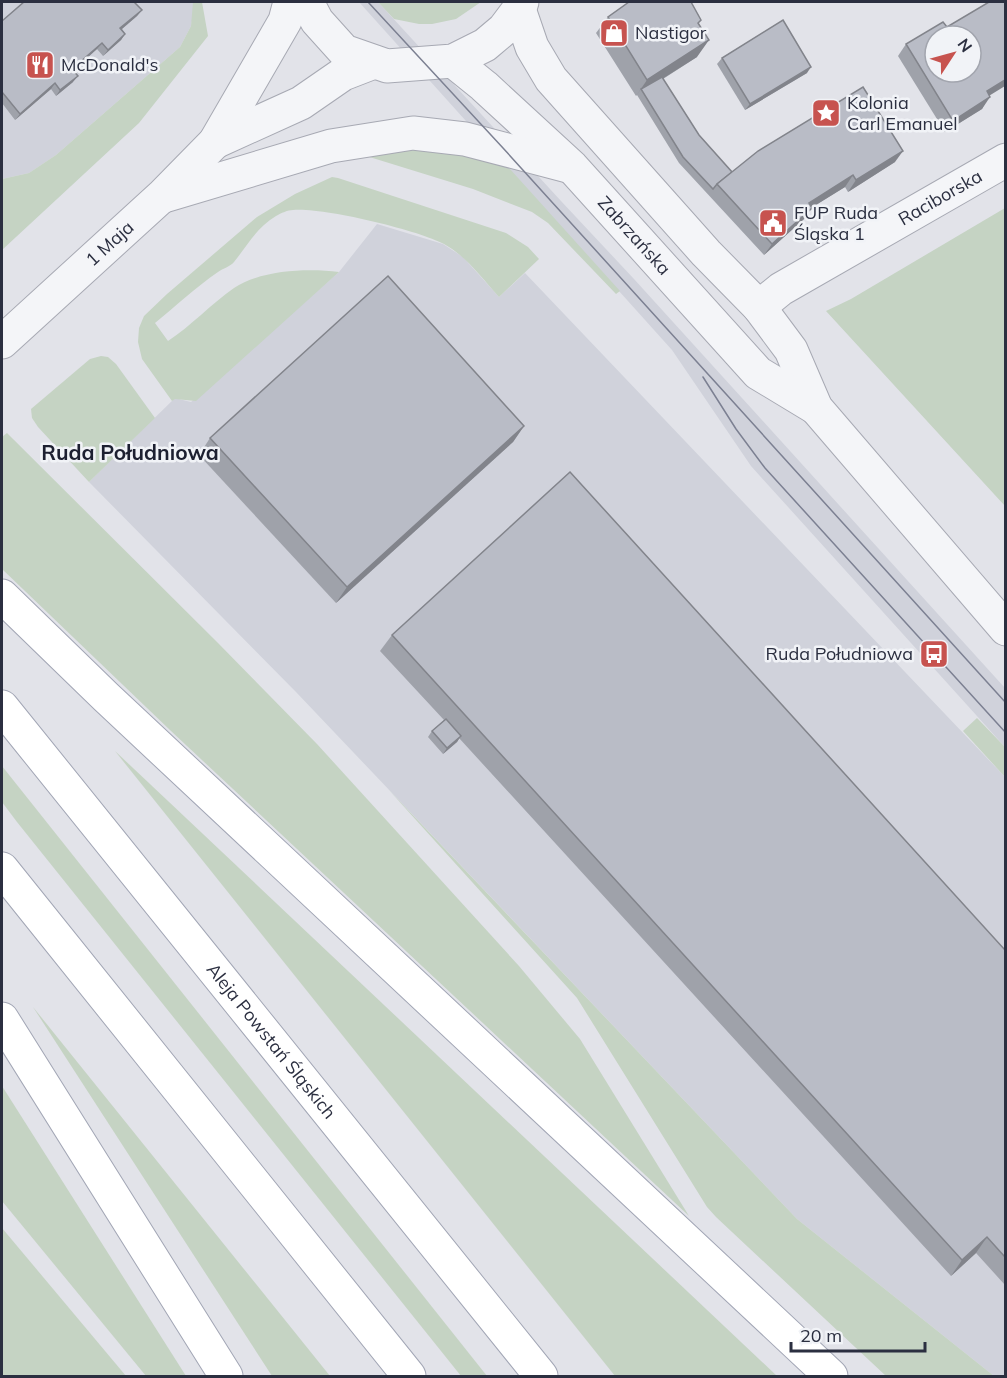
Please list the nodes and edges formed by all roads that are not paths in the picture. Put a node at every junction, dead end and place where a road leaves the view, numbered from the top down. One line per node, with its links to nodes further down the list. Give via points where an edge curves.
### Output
1 (290, 2): 6 (street, 1 Maja, via 285,21)
2 (307, 2): 5 (street, via 317,21 344,51)
3 (520, 5): 4 (street, via 504,28 485,45); 10 (street, Zabrzańska, via 532,47 551,79 706,253)
4 (453, 61): 5 (street, via 387,66); 8 (street, Zabrzańska)
5 (374, 62): 6 (street, 1 Maja, via 343,74 301,103)
6 (214, 142): 9 (street, 1 Maja)
7 (1005, 160): 10 (street, Raciborska)
8 (572, 166): 9 (street, via 465,139 413,133 331,146); 12 (street, Zabrzańska, via 758,373)
9 (162, 196): 11 (street, 1 Maja)
10 (770, 298): 12 (street, Zabrzańska)
11 (2, 342)
12 (816, 408): 14 (street, Zabrzańska)
13 (2, 596): 21 (main road)
14 (1005, 629)
15 (2, 707): 20 (main road, Aleja Powstań Śląskich)
16 (2, 868): 19 (main road)
17 (2, 1019): 18 (main road)
18 (226, 1377)
19 (409, 1377)
20 (541, 1377)
21 (831, 1377)

